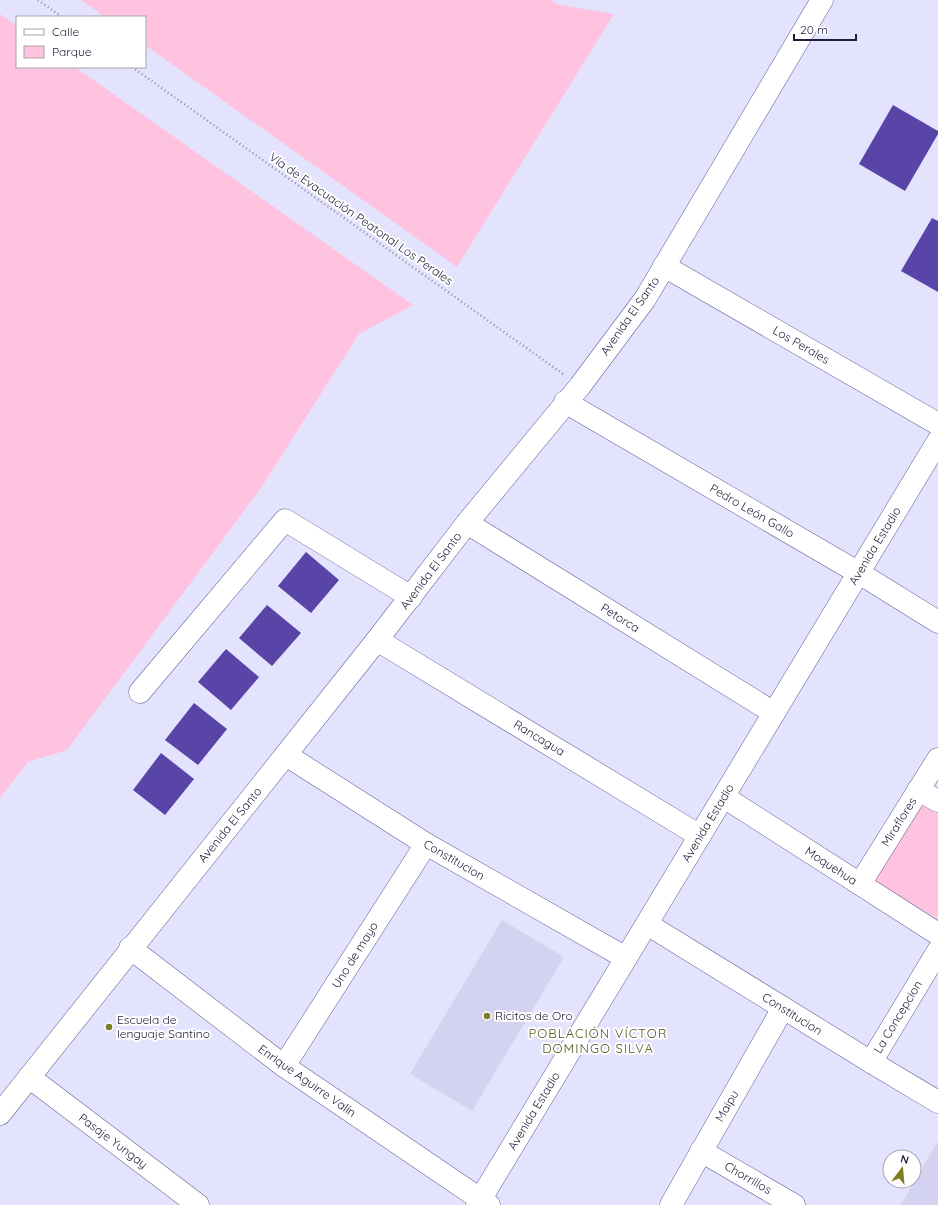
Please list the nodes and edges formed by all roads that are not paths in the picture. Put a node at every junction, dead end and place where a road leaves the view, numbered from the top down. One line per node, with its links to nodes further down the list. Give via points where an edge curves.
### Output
1 (822, 0): 2 (street, Avenida El Santo)
2 (664, 266): 3 (street, Avenida El Santo, via 645,299 580,386); 4 (street, Los Perales)
3 (565, 402): 6 (street, Avenida El Santo); 7 (street, Pedro León Gallo)
4 (938, 424)
5 (938, 441): 7 (street, Avenida Estadio)
6 (467, 523): 8 (street, Avenida El Santo); 12 (street, Petorca)
7 (859, 572): 9 (street, Pedro León Gallo); 12 (street, Avenida Estadio)
8 (411, 597): 10 (street, Avenida El Santo); 11 (street, via 285,520)
9 (938, 622)
10 (378, 640): 13 (street, Avenida El Santo); 18 (street, Rancagua)
11 (140, 692)
12 (774, 713): 16 (street, Avenida Estadio)
13 (286, 755): 19 (street, Constitucion); 23 (street, Avenida El Santo)
14 (938, 759): 15 (street, Miraflores)
15 (918, 790): 17 (street); 20 (street, Miraflores)
16 (724, 797): 18 (street, Avenida Estadio); 20 (street, Moquehua)
17 (938, 801)
18 (700, 836): 21 (street, Avenida Estadio)
19 (426, 844): 25 (street, Constitucion); 28 (street, Uno de mayo)
20 (860, 884): 22 (street, Moquehua)
21 (647, 924): 25 (street, Avenida Estadio); 26 (street, Constitucion)
22 (938, 934)
23 (130, 948): 28 (street, Enrique Aguirre Valín); 29 (street, Avenida El Santo)
24 (938, 951): 27 (street, La Concepcion)
25 (626, 958): 33 (street, Avenida Estadio)
26 (783, 1008): 27 (street, Constitucion); 32 (street, Maipu)
27 (871, 1062): 30 (street, Constitucion)
28 (284, 1066): 33 (street, Enrique Aguirre Valín)
29 (29, 1077): 31 (street, Avenida El Santo); 34 (street, Pasaje Yungay)
30 (938, 1102)
31 (0, 1114)
32 (702, 1151): 35 (street, Maipu); 36 (street, Chorrillos)
33 (483, 1203)
34 (198, 1205)
35 (671, 1205)
36 (794, 1205)

